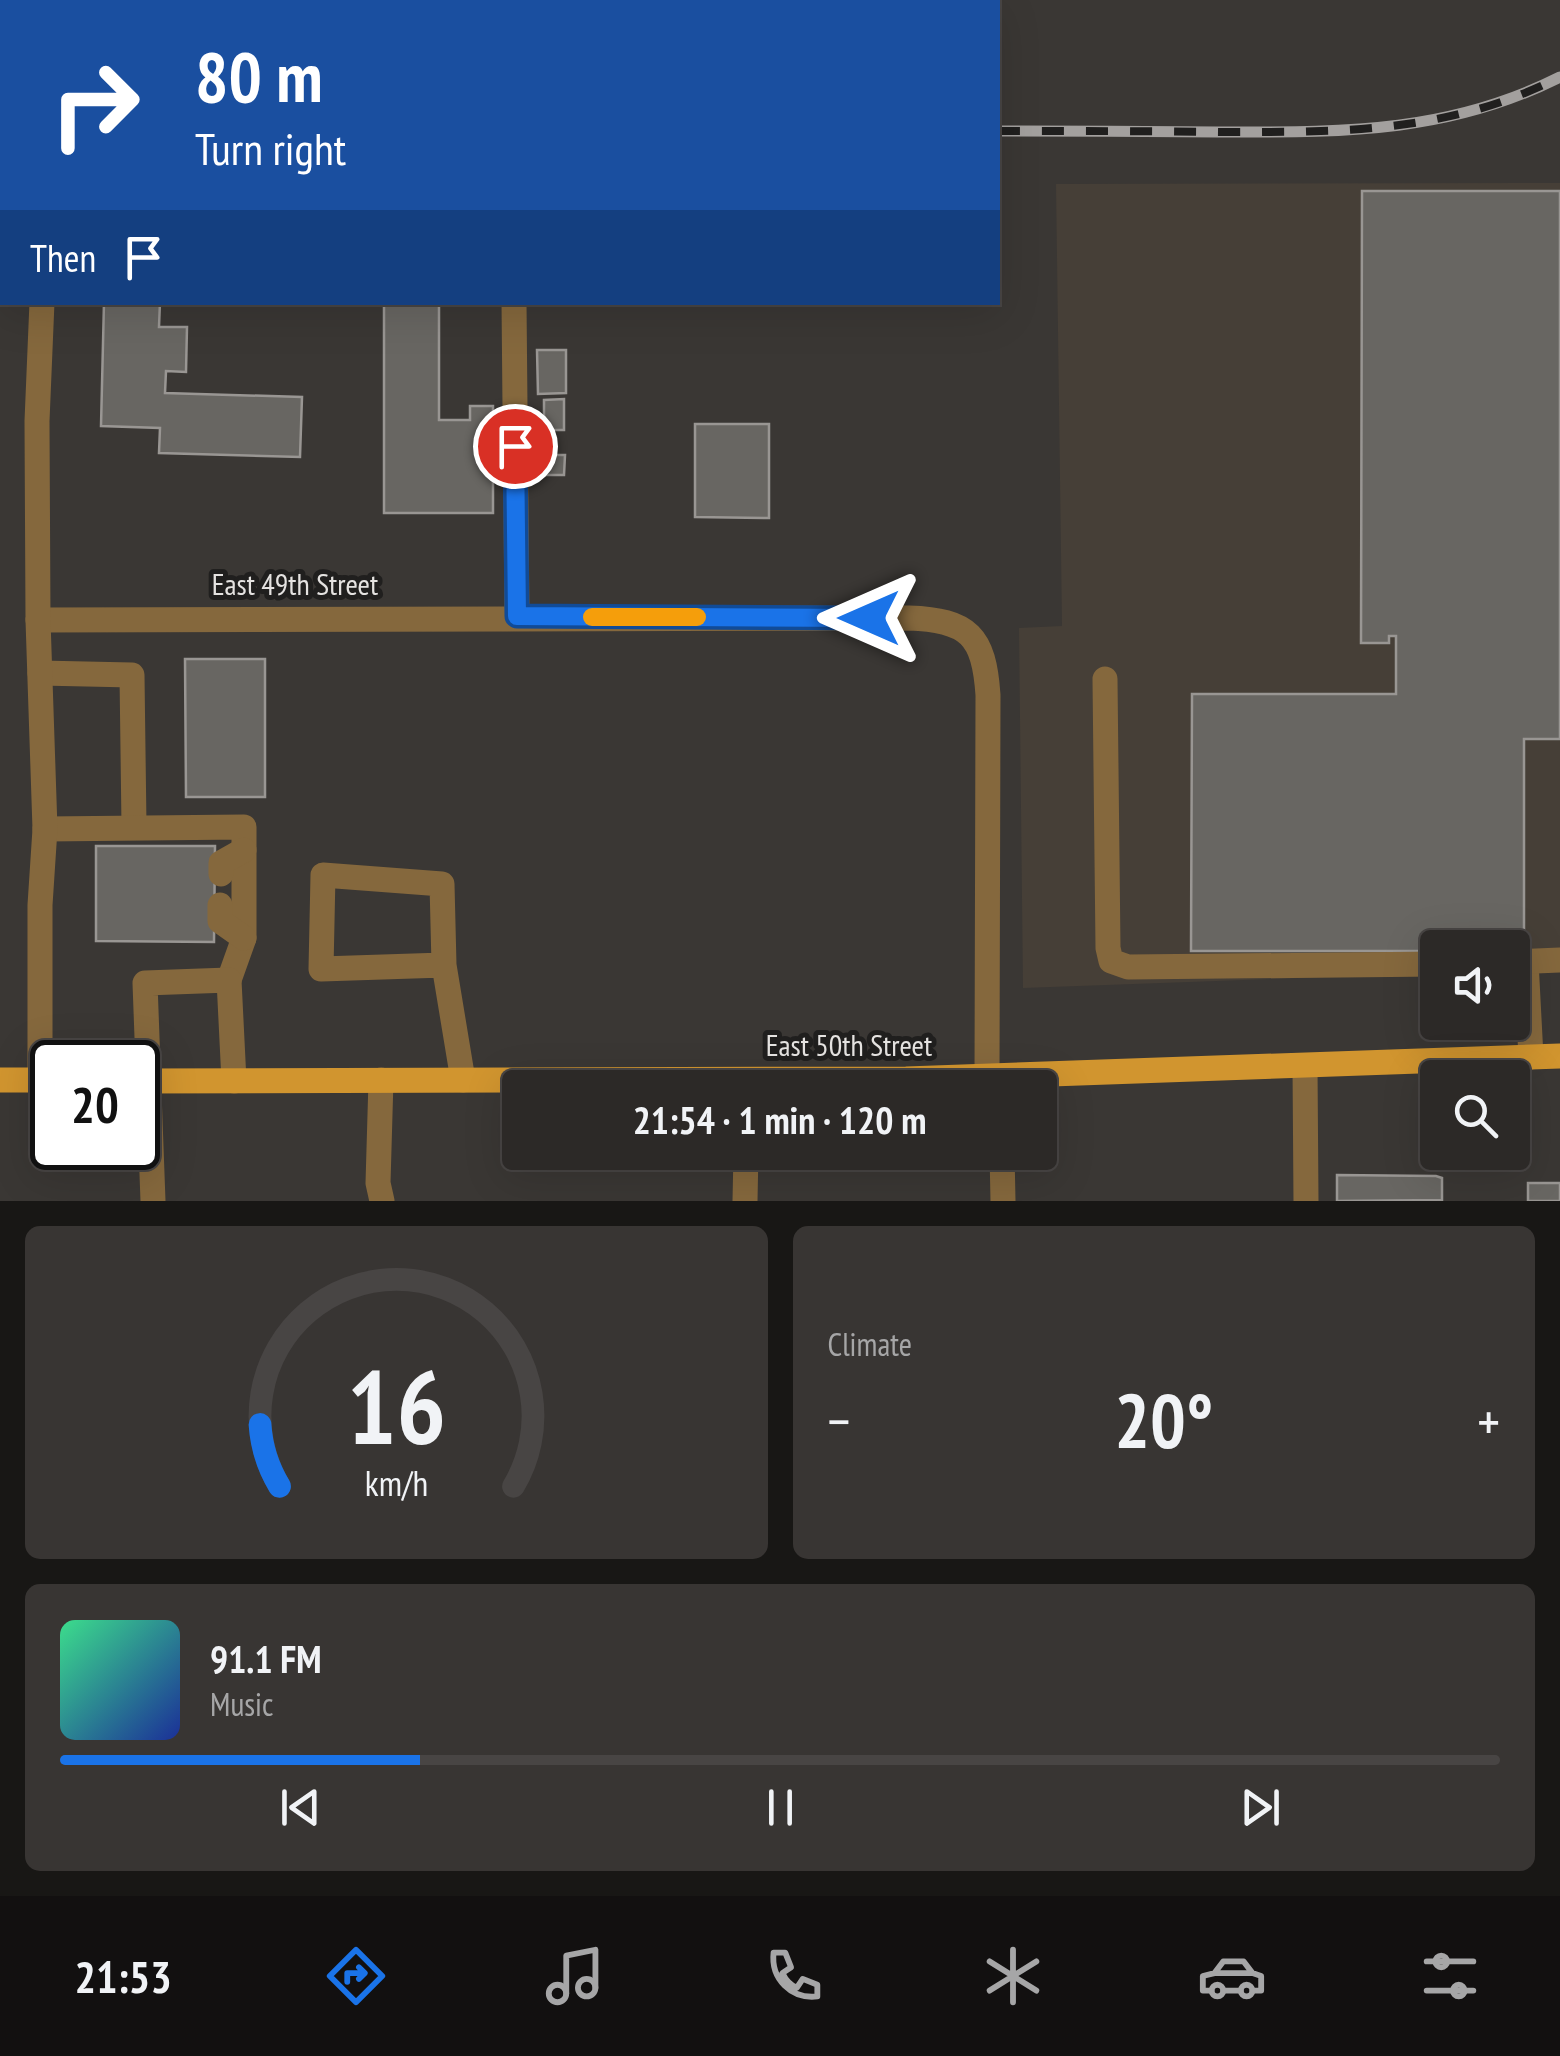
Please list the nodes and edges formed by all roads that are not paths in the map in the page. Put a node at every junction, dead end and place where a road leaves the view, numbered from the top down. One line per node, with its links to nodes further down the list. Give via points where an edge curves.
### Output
1 (42, 305): 4 (street)
2 (514, 305): 3 (street)
3 (517, 616): 4 (street, East 49th Street); 24 (street, East 49th Street, via 939,619 960,627 986,663)
4 (38, 620): 5 (street)
5 (40, 673): 7 (street, via 132,675); 8 (street)
6 (1105, 679): 15 (street, via 1112,961 1128,967)
7 (134, 826): 8 (street); 9 (street, via 244,828)
8 (44, 830): 18 (street)
9 (244, 850): 10 (street, via 221,863); 12 (street)
10 (221, 874)
11 (220, 905): 12 (street, via 220,922)
12 (244, 938): 17 (street)
13 (1560, 960): 14 (street)
14 (1530, 961)
15 (1420, 964)
16 (444, 965): 16 (street, via 321,968 324,875 442,884); 31 (street)
17 (229, 980): 19 (street, via 145,983); 29 (street)
18 (45, 1040)
19 (144, 1040)
20 (1529, 1040): 22 (street)
21 (1560, 1056): 22 (main road, East 50th Street)
22 (1531, 1057): 23 (main road, East 50th Street)
23 (1305, 1066): 25 (main road, East 50th Street); 40 (street)
24 (997, 1070)
25 (1057, 1078)
26 (0, 1080): 27 (main road)
27 (30, 1080)
28 (160, 1080): 29 (main road, East 50th Street)
29 (234, 1080): 30 (main road, East 50th Street)
30 (380, 1080): 31 (main road, East 50th Street); 37 (street)
31 (462, 1080): 32 (main road, East 50th Street)
32 (502, 1081)
33 (151, 1170): 36 (street)
34 (746, 1170): 38 (street)
35 (1002, 1170): 39 (street)
36 (153, 1201)
37 (382, 1201)
38 (745, 1201)
39 (1002, 1201)
40 (1306, 1201)

